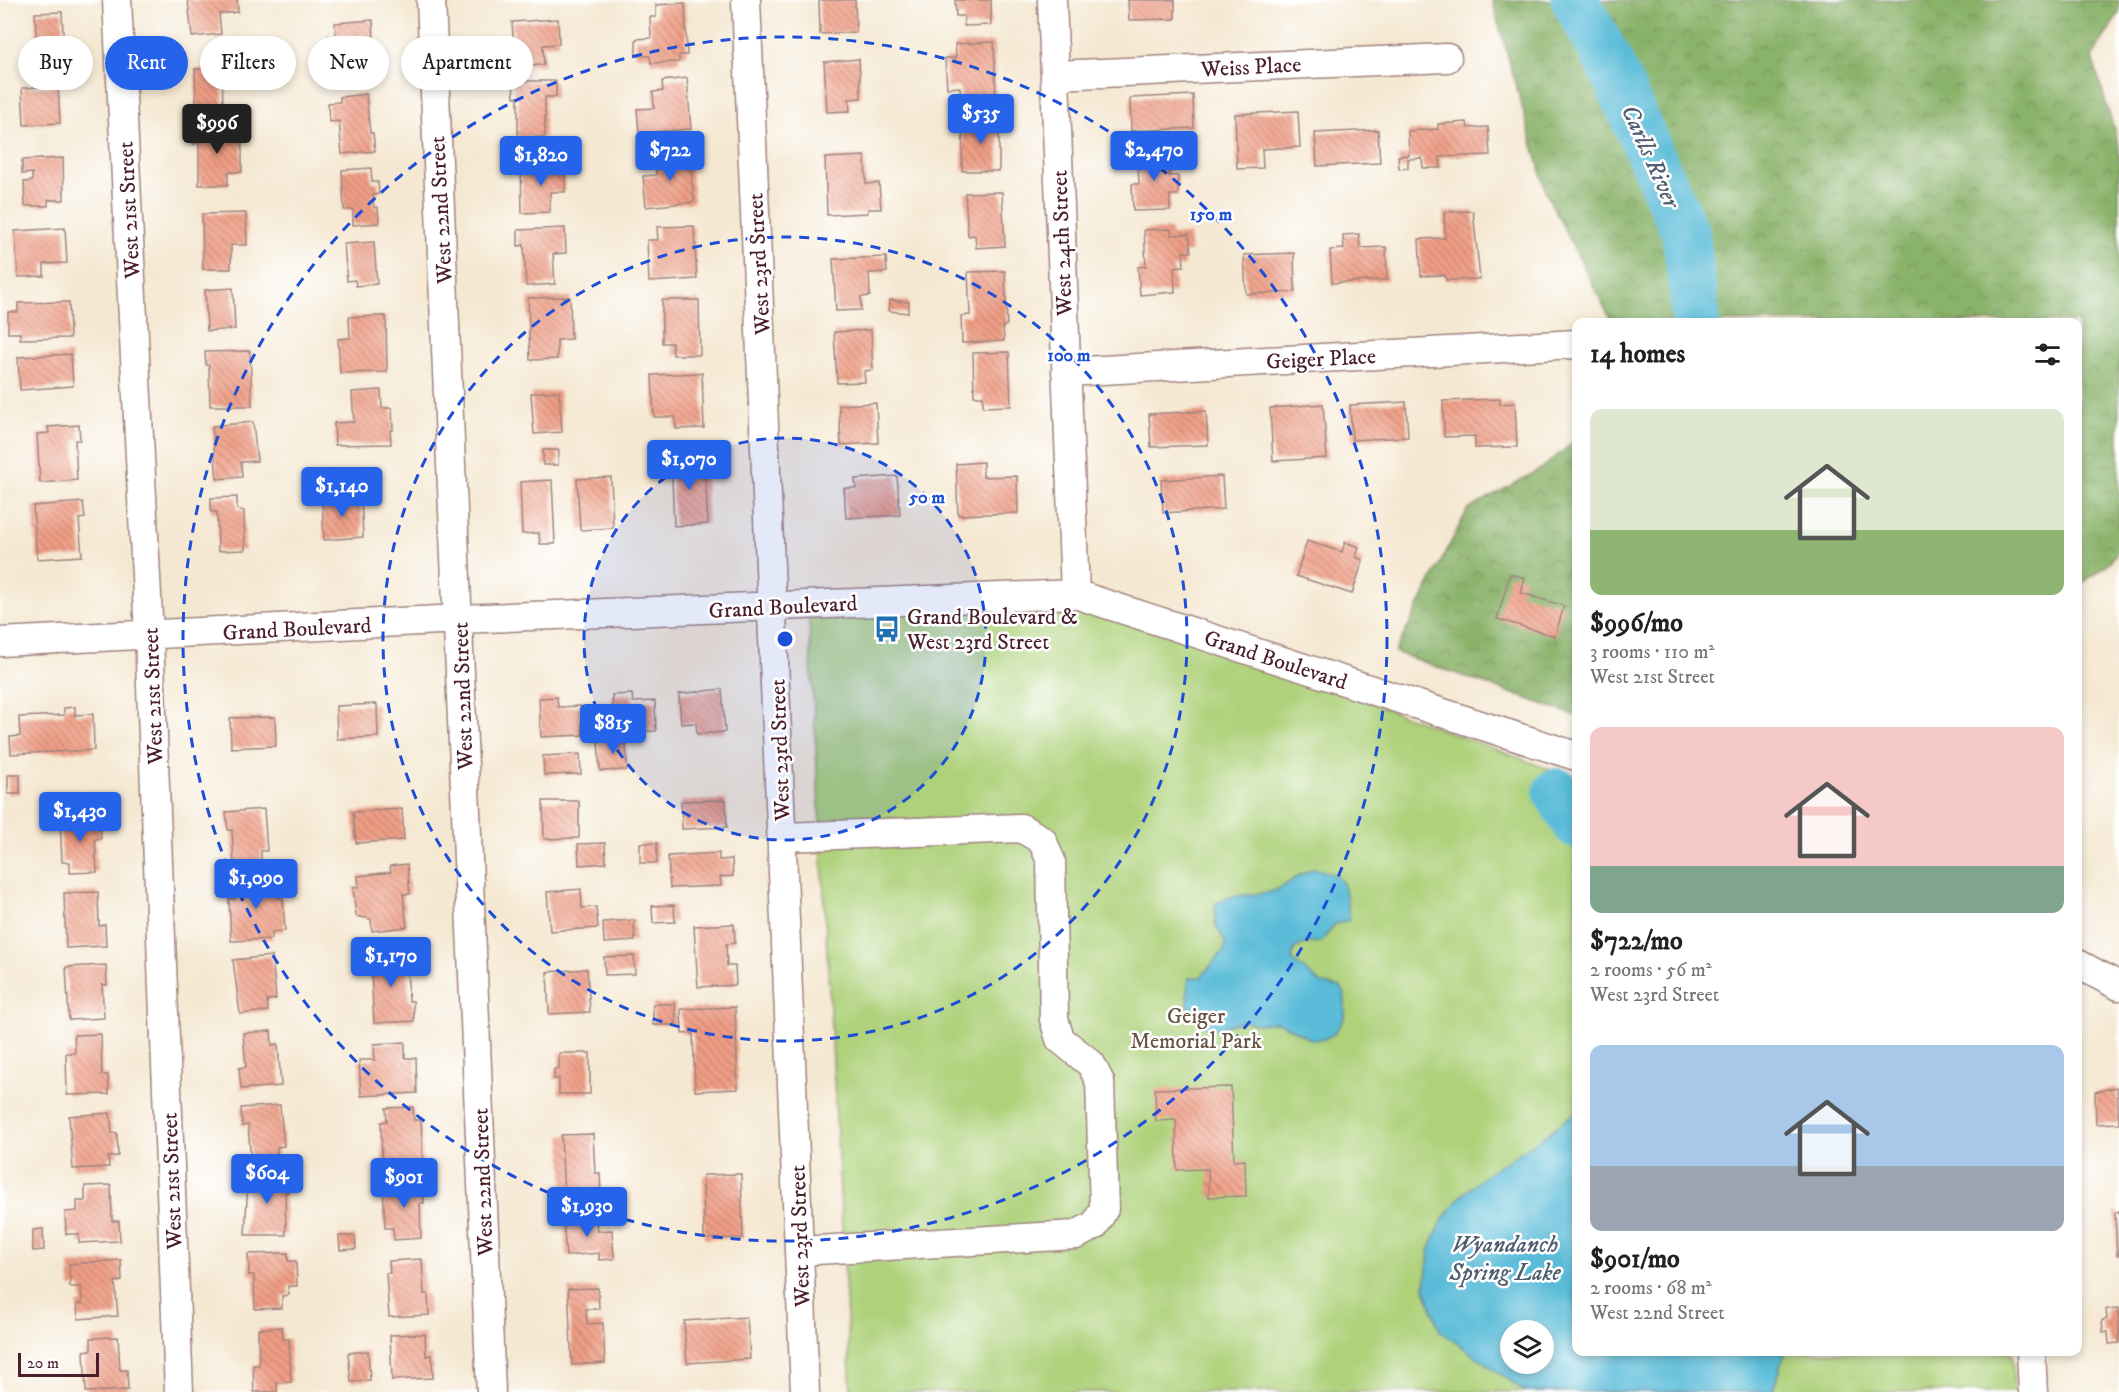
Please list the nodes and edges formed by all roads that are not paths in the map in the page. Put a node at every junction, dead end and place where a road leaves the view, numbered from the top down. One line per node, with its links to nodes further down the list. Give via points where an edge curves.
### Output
1 (117, 0): 12 (street, West 21st Street)
2 (431, 0): 11 (street, West 22nd Street)
3 (746, 0): 10 (street, West 23rd Street)
4 (1052, 0): 6 (street, West 24th Street)
5 (1447, 58): 6 (street, Weiss Place)
6 (1056, 75): 8 (street, West 24th Street)
7 (1572, 344): 8 (street, Geiger Place)
8 (1066, 372): 9 (street, West 24th Street)
9 (1075, 594): 10 (street, Grand Boulevard); 14 (street, Grand Boulevard)
10 (774, 607): 11 (street, Grand Boulevard); 15 (street, West 23rd Street)
11 (459, 619): 12 (street, Grand Boulevard); 21 (street, West 22nd Street)
12 (149, 636): 13 (street, Grand Boulevard); 20 (street, West 21st Street)
13 (0, 642)
14 (1572, 755)
15 (783, 837): 18 (street, West 23rd Street); 18 (street, via 1021,828 1042,840 1051,861 1054,1019 1060,1039 1091,1064 1100,1082 1104,1209 1095,1225 1076,1235)
16 (2082, 966): 17 (street)
17 (2119, 986)
18 (799, 1251): 22 (street, West 23rd Street)
19 (2031, 1356): 23 (street)
20 (179, 1392)
21 (491, 1392)
22 (805, 1392)
23 (2033, 1392)

